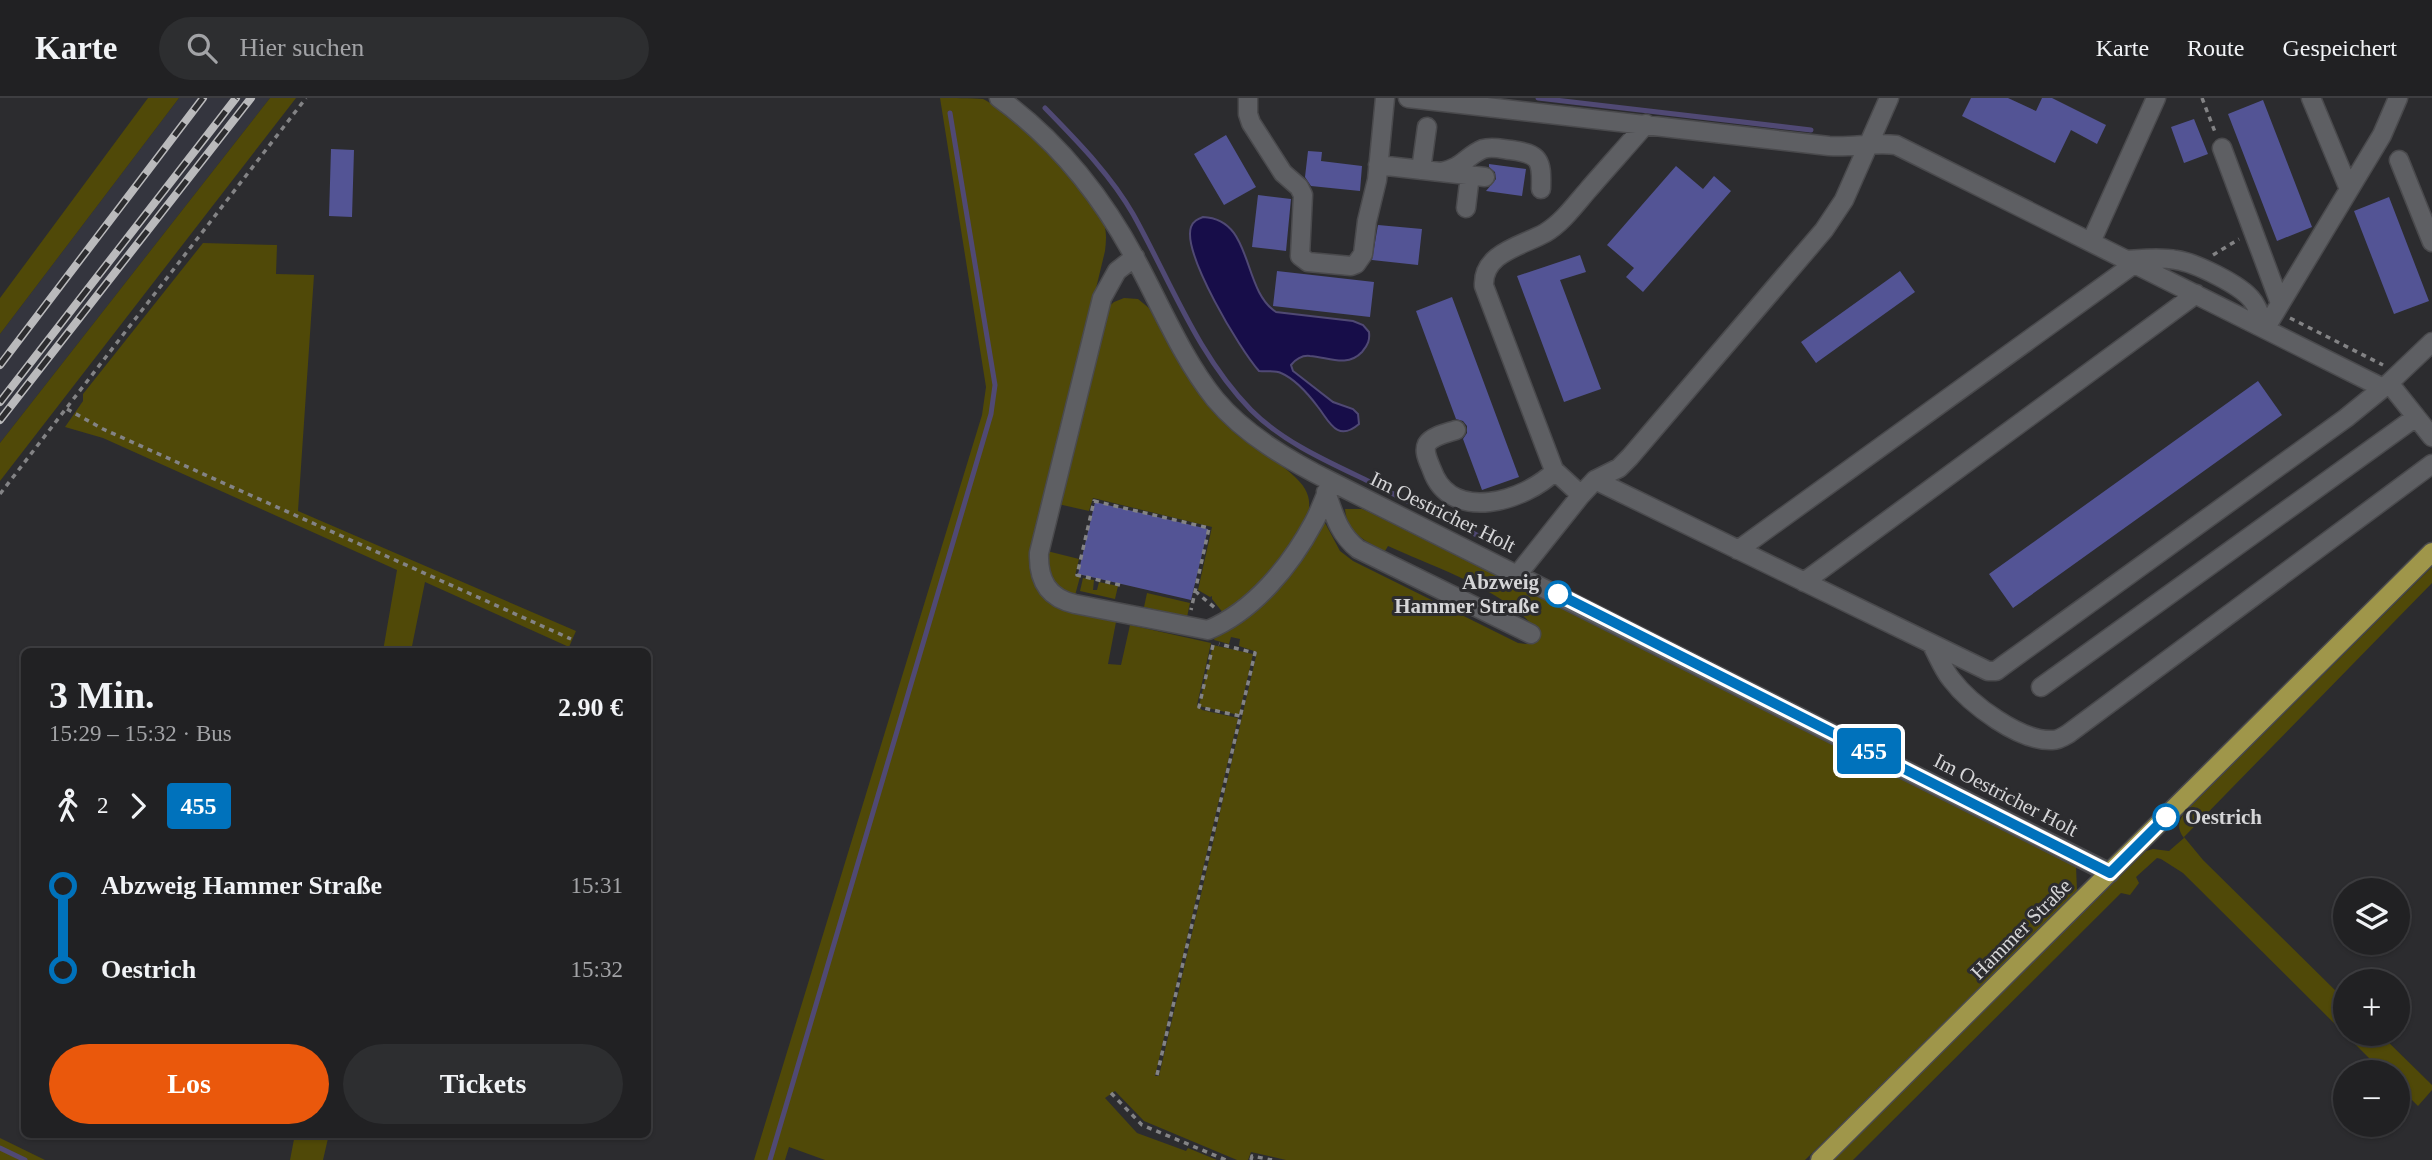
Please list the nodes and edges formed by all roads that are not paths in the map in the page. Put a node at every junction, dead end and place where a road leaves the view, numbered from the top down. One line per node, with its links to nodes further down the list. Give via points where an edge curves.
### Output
1 (1248, 98): 14 (street, via 1251,122 1283,173 1303,195 1298,252 1302,259 1351,266 1360,259)
2 (1385, 98): 14 (street)
3 (1409, 98): 9 (street)
4 (1889, 98): 11 (street)
5 (2156, 98): 20 (street)
6 (2311, 98): 18 (street)
7 (2398, 98): 18 (street)
8 (1008, 101): 22 (street, Im Oestricher Holt, via 1092,188)
9 (1646, 124): 11 (street, via 1837,147); 33 (street, via 1564,217 1546,233 1495,258 1484,278)
10 (1427, 127): 15 (street)
11 (1869, 144): 20 (street, via 1896,145); 34 (street, via 1844,200 1824,230 1630,457)
12 (2222, 148): 25 (street)
13 (2399, 160): 21 (street)
14 (1378, 165): 15 (street)
15 (1421, 170): 16 (street)
16 (1441, 172): 17 (street, via 1458,167 1484,149 1528,153 1540,163); 19 (street, via 1477,176)
17 (1541, 189)
18 (2349, 189): 25 (street)
19 (1466, 208)
20 (2091, 242): 23 (street)
21 (2432, 242)
22 (1135, 257): 35 (street, Im Oestricher Holt, via 1196,373 1216,400 1268,445); 35 (street, via 1117,271 1102,298 1041,543 1038,567 1051,594 1064,601 1187,626 1211,636 1250,603 1294,553)
23 (2130, 262): 24 (street); 26 (street, via 2175,259 2237,287 2257,307); 37 (street)
24 (2196, 294): 26 (street); 40 (street)
25 (2278, 307): 26 (street)
26 (2264, 329): 28 (street)
27 (2432, 344): 28 (street)
28 (2390, 381): 29 (street); 42 (street, via 1996,671 1980,669)
29 (2416, 418): 31 (street); 43 (street)
30 (1456, 430): 33 (street, via 1432,439 1426,453 1441,487 1461,499 1493,502 1535,487)
31 (2432, 437)
32 (2432, 464): 42 (street, via 2056,740 2021,732 1969,698 1950,677)
33 (1555, 471): 36 (street)
34 (1595, 480): 36 (street); 37 (street)
35 (1329, 487): 39 (street, Im Oestricher Holt); 41 (street, via 1338,527 1358,550)
36 (1581, 495): 39 (street)
37 (1738, 550): 40 (street)
38 (2432, 552): 44 (main road, Hammer Straße)
39 (1518, 574): 44 (street, Im Oestricher Holt)
40 (1804, 582): 42 (street)
41 (1531, 634)
42 (1932, 645)
43 (2041, 687)
44 (2110, 873): 45 (main road, Hammer Straße)
45 (1820, 1160)

